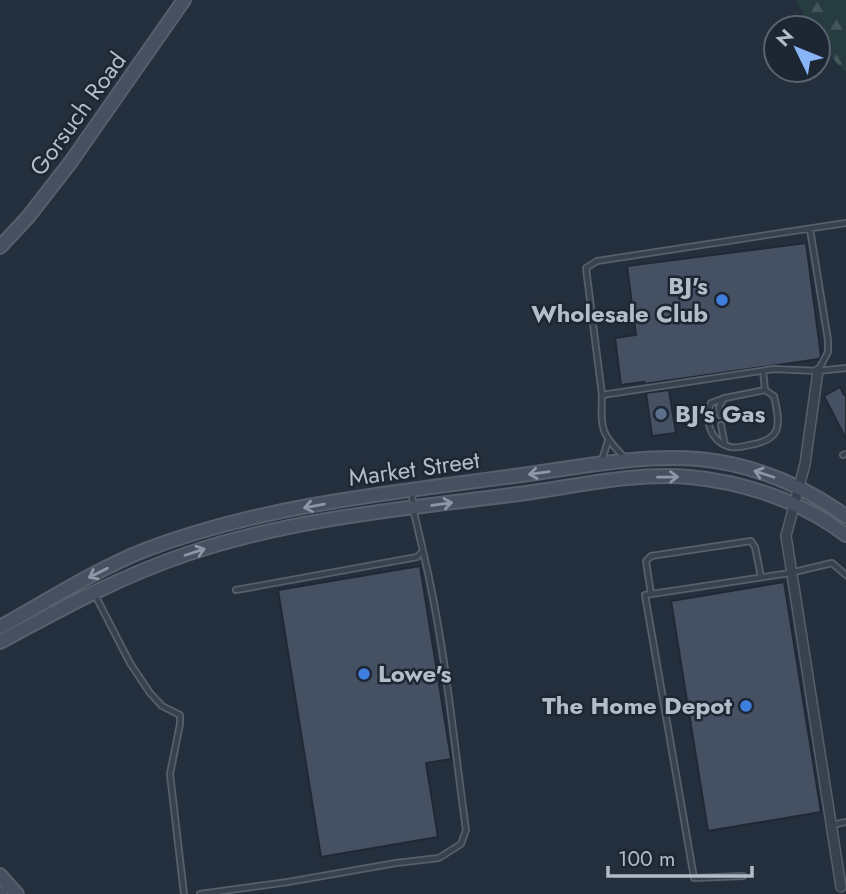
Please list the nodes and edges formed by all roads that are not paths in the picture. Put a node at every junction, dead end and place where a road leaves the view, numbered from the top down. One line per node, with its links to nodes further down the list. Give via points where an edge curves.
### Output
1 (184, 0): 4 (street, Gorsuch Road, via 50,190)
2 (846, 223): 3 (lane)
3 (810, 229): 7 (lane, via 828,340 828,352); 9 (lane, via 597,261 586,268)
4 (0, 247)
5 (846, 368): 7 (lane)
6 (763, 371): 7 (lane); 8 (lane); 9 (lane)
7 (818, 371): 17 (street, via 805,464)
8 (765, 390): 10 (lane); 14 (lane, via 774,396 776,432 766,442)
9 (602, 395): 13 (lane, via 601,426)
10 (725, 398): 11 (lane); 14 (lane, via 711,403 708,414 712,433)
11 (720, 415)
12 (721, 425): 14 (lane)
13 (608, 441): 15 (lane); 16 (lane)
14 (726, 446)
15 (628, 461): 16 (street, Market Street); 17 (street, Market Street, one-way to 15, via 768,474 701,460 662,457)
16 (601, 465): 18 (street, Market Street, one-way to 18)
17 (797, 487): 19 (street); 21 (street, Market Street)
18 (412, 490): 20 (lane); 30 (street, Market Street, one-way to 30, via 285,511 188,536 97,572)
19 (793, 504): 20 (street, Market Street, one-way to 19, via 665,476 726,482); 22 (street, Market Street); 24 (street, via 786,536)
20 (413, 508): 23 (lane); 28 (street, Market Street, one-way to 20, via 222,543 307,523)
21 (846, 516)
22 (846, 535)
23 (423, 551): 27 (lane, via 417,557); 39 (lane, via 451,709 466,830 461,844 439,858)
24 (790, 573): 25 (lane, via 832,563); 26 (lane); 33 (street)
25 (846, 575)
26 (761, 577): 29 (lane); 29 (lane, via 751,541 663,554 646,561)
27 (236, 590)
28 (94, 592): 31 (street, Market Street); 38 (lane, via 150,693 180,715 170,774)
29 (651, 594): 35 (lane, via 645,595 694,878)
30 (0, 627)
31 (0, 642)
32 (846, 822): 33 (lane)
33 (832, 825): 36 (street)
34 (0, 875): 37 (street)
35 (743, 876)
36 (841, 887)
37 (17, 894)
38 (184, 894)
39 (200, 894)

